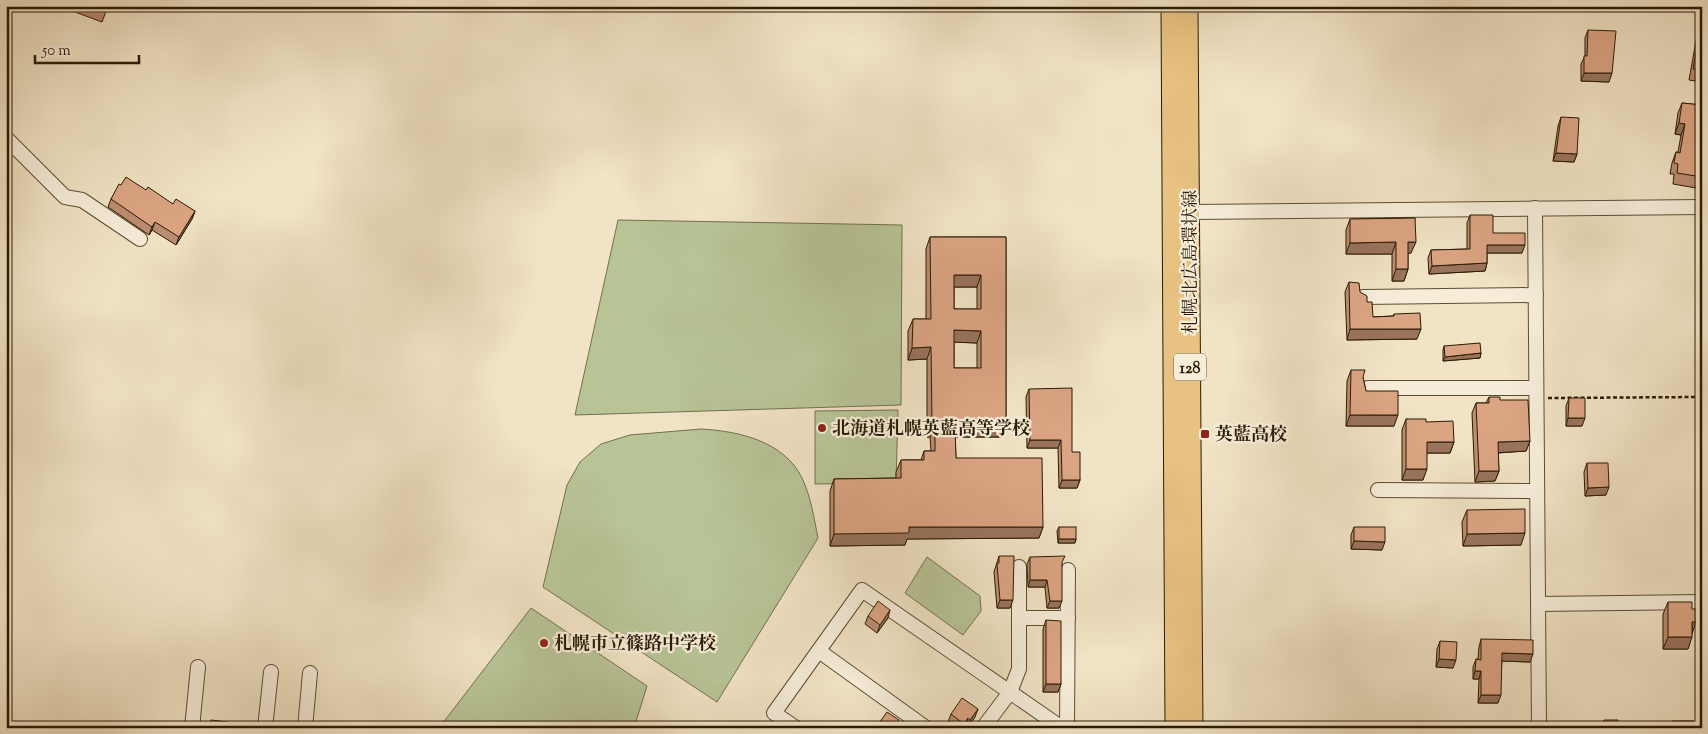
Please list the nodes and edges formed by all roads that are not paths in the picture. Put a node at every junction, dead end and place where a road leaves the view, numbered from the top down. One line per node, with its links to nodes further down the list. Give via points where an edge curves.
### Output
1 (1171, 6): 33 (main road, 札幌北広島環状線 / 128)
2 (1188, 6): 6 (main road, 札幌北広島環状線 / 128)
3 (6, 138): 7 (street, via 65,197 82,200)
4 (1702, 207): 5 (street)
5 (1535, 208): 6 (street); 8 (street)
6 (1189, 212): 34 (main road, 札幌北広島環状線 / 128)
7 (140, 239)
8 (1536, 295): 9 (street); 11 (street)
9 (1362, 297)
10 (1368, 388): 11 (street)
11 (1536, 393): 13 (street)
12 (1378, 490): 13 (street)
13 (1537, 491): 17 (street)
14 (1019, 567): 18 (street)
15 (1068, 570): 19 (street)
16 (1701, 602): 17 (street)
17 (1538, 604): 35 (street)
18 (1019, 618): 19 (street); 24 (street, via 1019,670)
19 (1068, 618): 32 (street)
20 (819, 651): 24 (street, via 862,590); 28 (street, via 774,713); 29 (street)
21 (198, 667): 25 (street)
22 (270, 672): 26 (street)
23 (310, 673): 27 (street)
24 (1010, 692): 30 (street); 31 (street)
25 (192, 728)
26 (265, 728)
27 (305, 728)
28 (796, 728)
29 (926, 728)
30 (983, 728)
31 (1062, 728)
32 (1067, 728)
33 (1175, 728)
34 (1193, 728)
35 (1539, 728)

